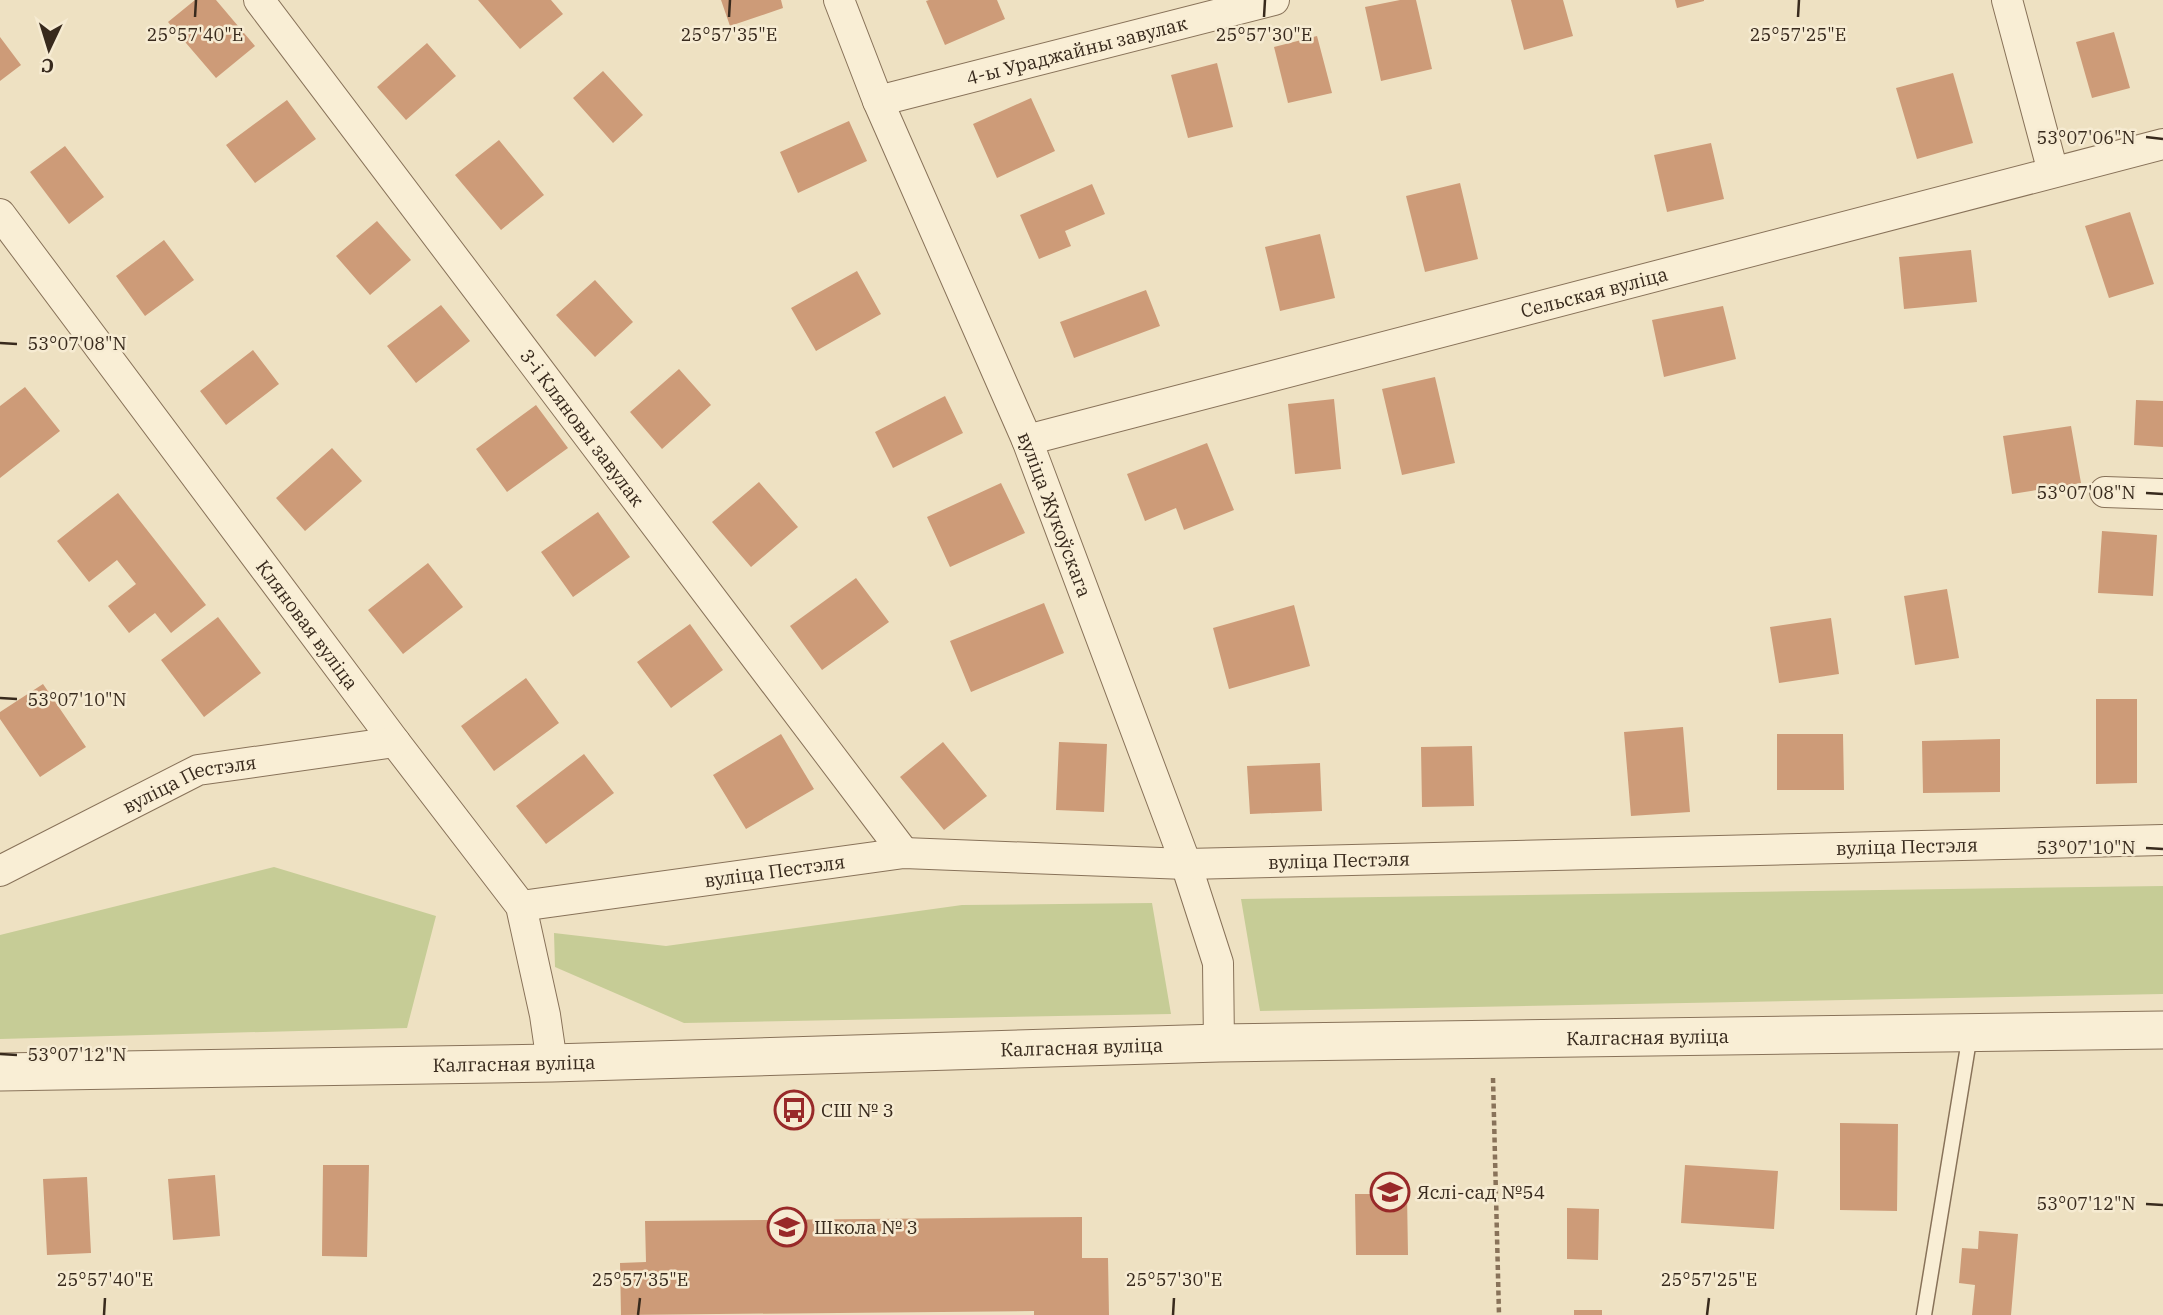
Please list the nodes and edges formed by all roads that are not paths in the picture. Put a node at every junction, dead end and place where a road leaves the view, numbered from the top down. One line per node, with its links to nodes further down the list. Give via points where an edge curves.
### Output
1 (259, 0): 15 (street, 3-і Кляновы завулак)
2 (839, 0): 6 (street, вуліца Жукоўскага)
3 (1274, 0): 5 (street, 4-ы Ураджайны завулак)
4 (2007, 0): 8 (street)
5 (1236, 5): 6 (street, 4-ы Ураджайны завулак)
6 (878, 101): 10 (street, вуліца Жукоўскага)
7 (2163, 144): 8 (street, Сельская вуліца)
8 (2053, 172): 10 (street, Сельская вуліца)
9 (0, 214): 13 (street, Кляновая вуліца)
10 (1027, 440): 16 (street, вуліца Жукоўскага)
11 (2105, 492): 12 (street)
12 (2163, 494)
13 (395, 742): 17 (street, вуліца Пестэля, via 198,770); 18 (street, Кляновая вуліца)
14 (2163, 840): 16 (street, вуліца Пестэля)
15 (904, 853): 16 (street, вуліца Пестэля); 18 (street, вуліца Пестэля)
16 (1186, 864): 21 (street, вуліца Жукоўскага, via 1218,964)
17 (0, 871)
18 (520, 906): 22 (street, Кляновая вуліца)
19 (2163, 1030): 20 (street, Калгасная вуліца)
20 (1970, 1033): 21 (street, Калгасная вуліца); 24 (lane)
21 (1219, 1044): 22 (street, Калгасная вуліца)
22 (552, 1063): 23 (street, Калгасная вуліца)
23 (0, 1072)
24 (1924, 1315)

